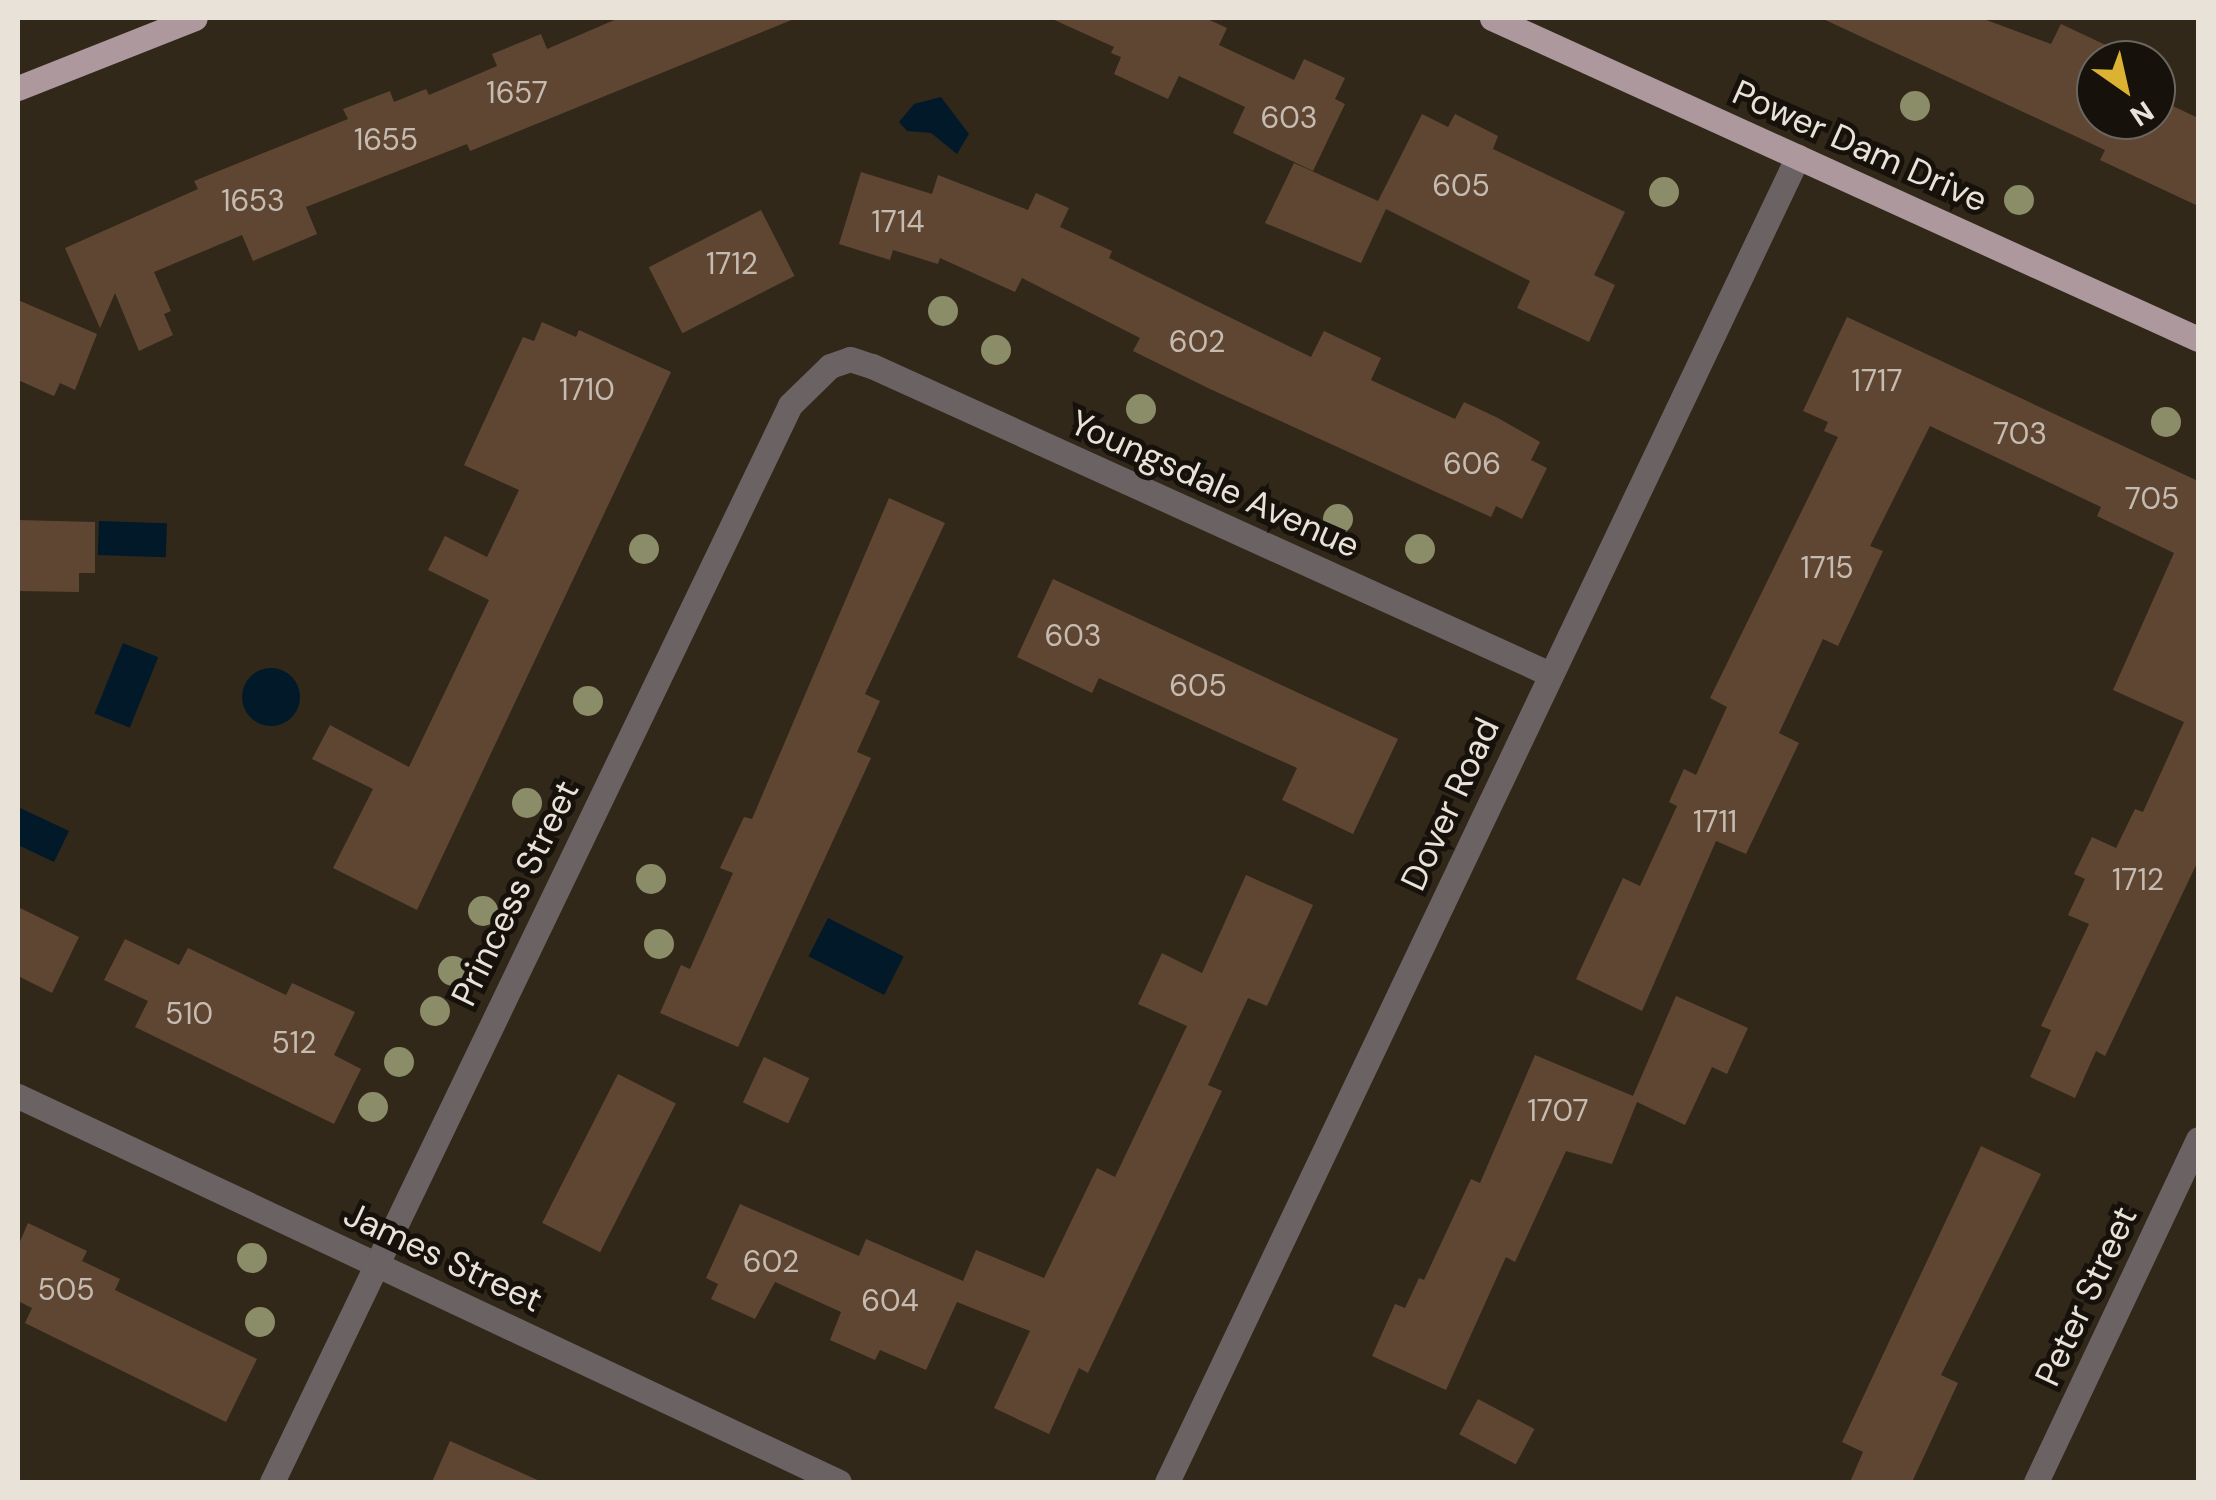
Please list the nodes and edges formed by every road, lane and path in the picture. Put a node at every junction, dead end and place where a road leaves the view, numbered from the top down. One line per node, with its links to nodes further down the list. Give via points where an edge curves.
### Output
1 (196, 18): 3 (main road)
2 (1492, 18): 4 (main road, Power Dam Drive)
3 (18, 88)
4 (1798, 156): 5 (main road, Power Dam Drive); 7 (street, Dover Road)
5 (2198, 339)
6 (850, 359): 7 (street, Youngsdale Avenue); 10 (street, Princess Street, via 830,366 790,405)
7 (1550, 674): 13 (street, Dover Road)
8 (18, 1096): 10 (street, James Street)
9 (2198, 1139): 14 (street, Peter Street)
10 (375, 1263): 11 (street, Princess Street); 12 (street, James Street)
11 (272, 1482)
12 (839, 1482)
13 (1167, 1482)
14 (2036, 1482)

